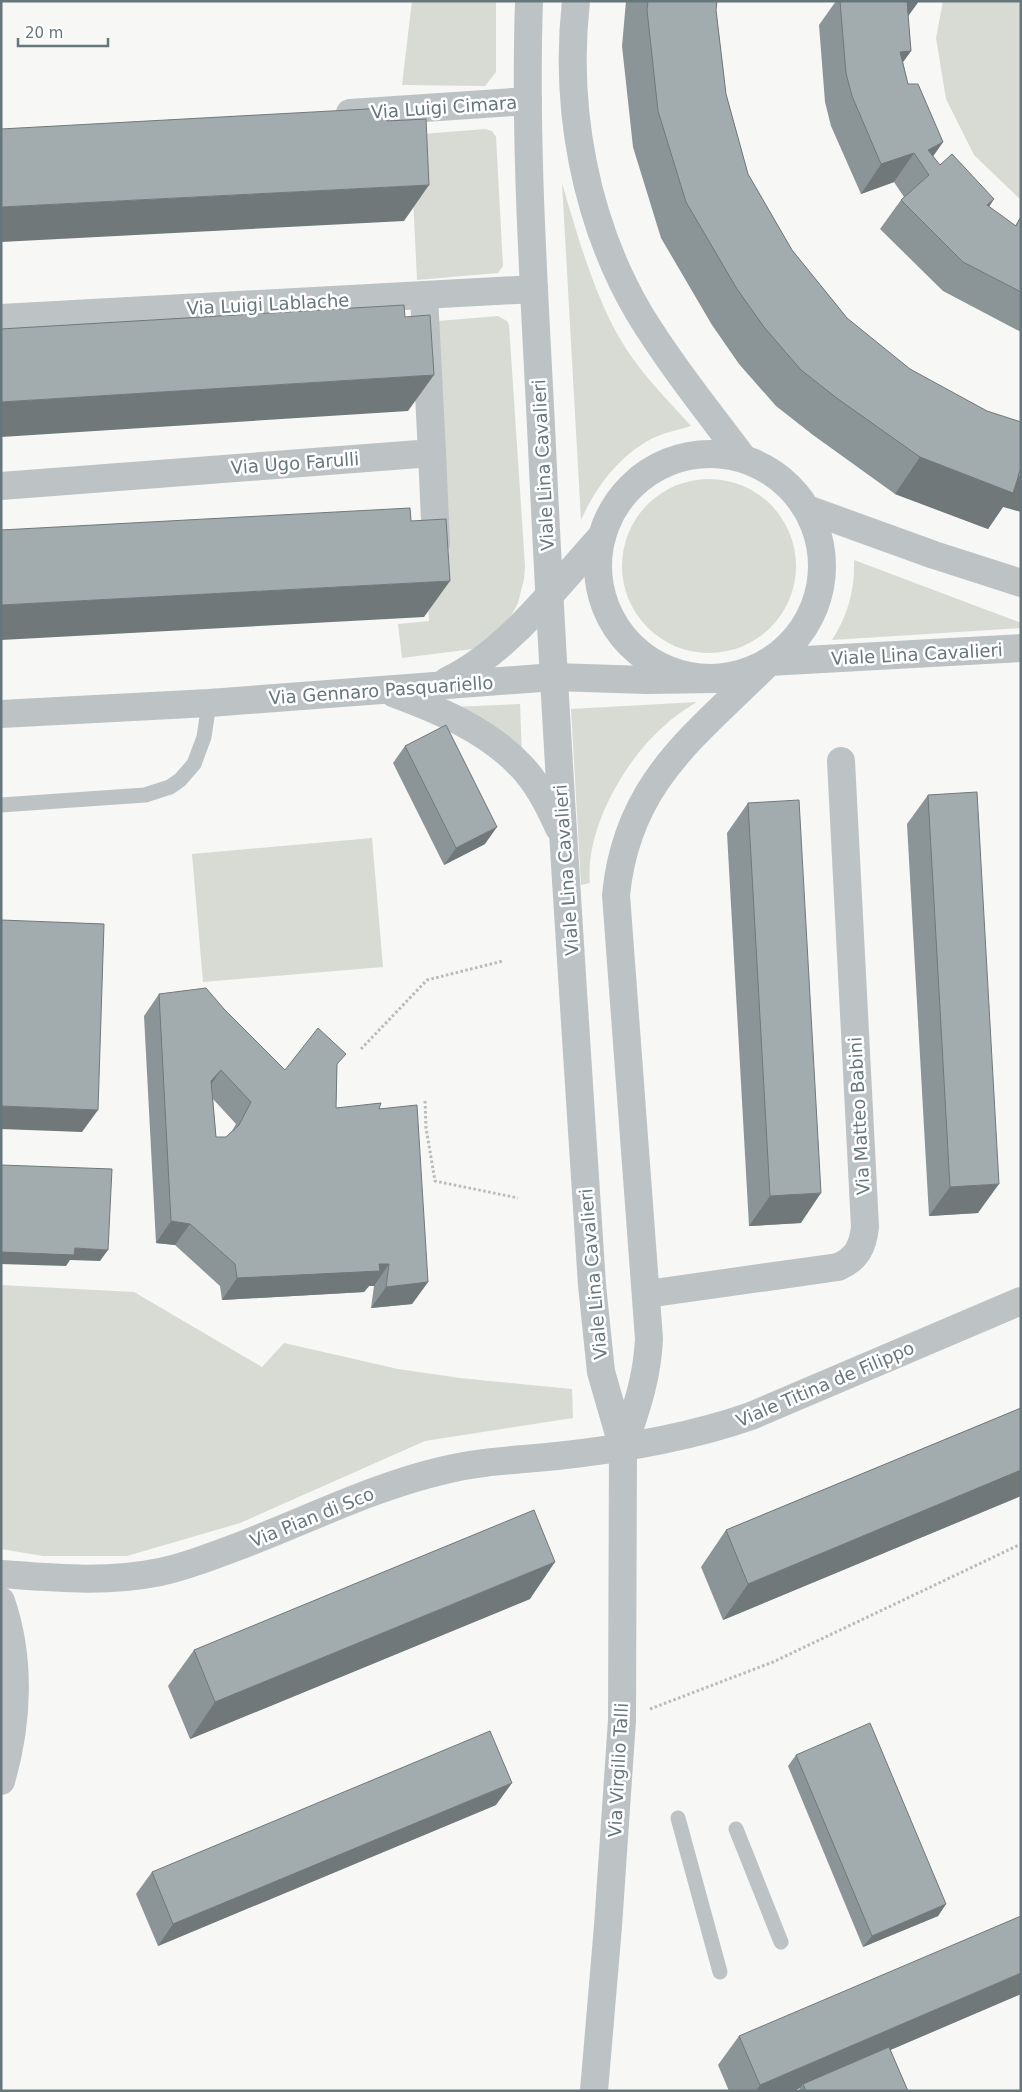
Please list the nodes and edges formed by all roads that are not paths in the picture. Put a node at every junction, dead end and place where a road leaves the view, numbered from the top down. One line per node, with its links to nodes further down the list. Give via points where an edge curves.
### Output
1 (529, 1): 3 (street, Viale Lina Cavalieri)
2 (576, 1): 9 (street, via 572,53 578,134 587,181 608,249 652,332)
3 (528, 101): 4 (street, Via Luigi Cimara); 5 (street, Viale Lina Cavalieri)
4 (329, 114)
5 (534, 289): 6 (street, Via Luigi Lablache); 15 (street, Viale Lina Cavalieri)
6 (424, 296): 7 (street, Via Luigi Lablache); 8 (street)
7 (1, 318)
8 (432, 453): 10 (street, Via Ugo Farulli); 13 (street)
9 (743, 458): 11 (street, via 780,478); 12 (street, via 699,454 677,458 656,467 622,496)
10 (1, 486)
11 (807, 509): 14 (street); 17 (street, via 821,550 819,593 801,632)
12 (602, 536): 15 (street); 19 (street, via 598,557 602,599 622,637 637,652 674,673)
13 (436, 542)
14 (1021, 583)
15 (549, 594): 18 (street, Viale Lina Cavalieri); 20 (street, via 493,652)
16 (1021, 648): 17 (street, Viale Lina Cavalieri)
17 (769, 662): 19 (street, via 734,676); 27 (street, via 693,734 657,777 630,830 618,874 616,910)
18 (554, 676): 19 (street, Via Gennaro Pasquariello); 20 (street, Via Gennaro Pasquariello); 26 (street, Viale Lina Cavalieri)
19 (716, 679)
20 (440, 685): 21 (street, Via Gennaro Pasquariello)
21 (387, 690): 22 (street, Via Gennaro Pasquariello); 26 (street, via 432,708 494,741 532,780)
22 (209, 703): 23 (street, Via Gennaro Pasquariello); 25 (lane, via 204,737 194,764 170,787 145,795)
23 (1, 714)
24 (841, 761): 27 (street, Via Matteo Babini, via 865,1227 862,1245 853,1258 838,1267)
25 (1, 805)
26 (564, 836): 29 (street, Viale Lina Cavalieri, via 596,1340 604,1384)
27 (647, 1294): 29 (street, via 650,1339 646,1373 642,1395)
28 (1021, 1301): 29 (street, Viale Titina de Filippo, via 750,1416 705,1430)
29 (623, 1448): 30 (street, Via Pian di Sco, via 471,1464 417,1477 205,1559 162,1572 99,1579); 37 (street, Via Virgilio Talli, via 622,1720)
30 (1, 1574)
31 (1, 1601): 32 (street, via 16,1682 13,1734)
32 (1, 1781)
33 (678, 1818): 36 (lane)
34 (736, 1829): 35 (lane)
35 (781, 1942)
36 (720, 1972)
37 (594, 2091)

